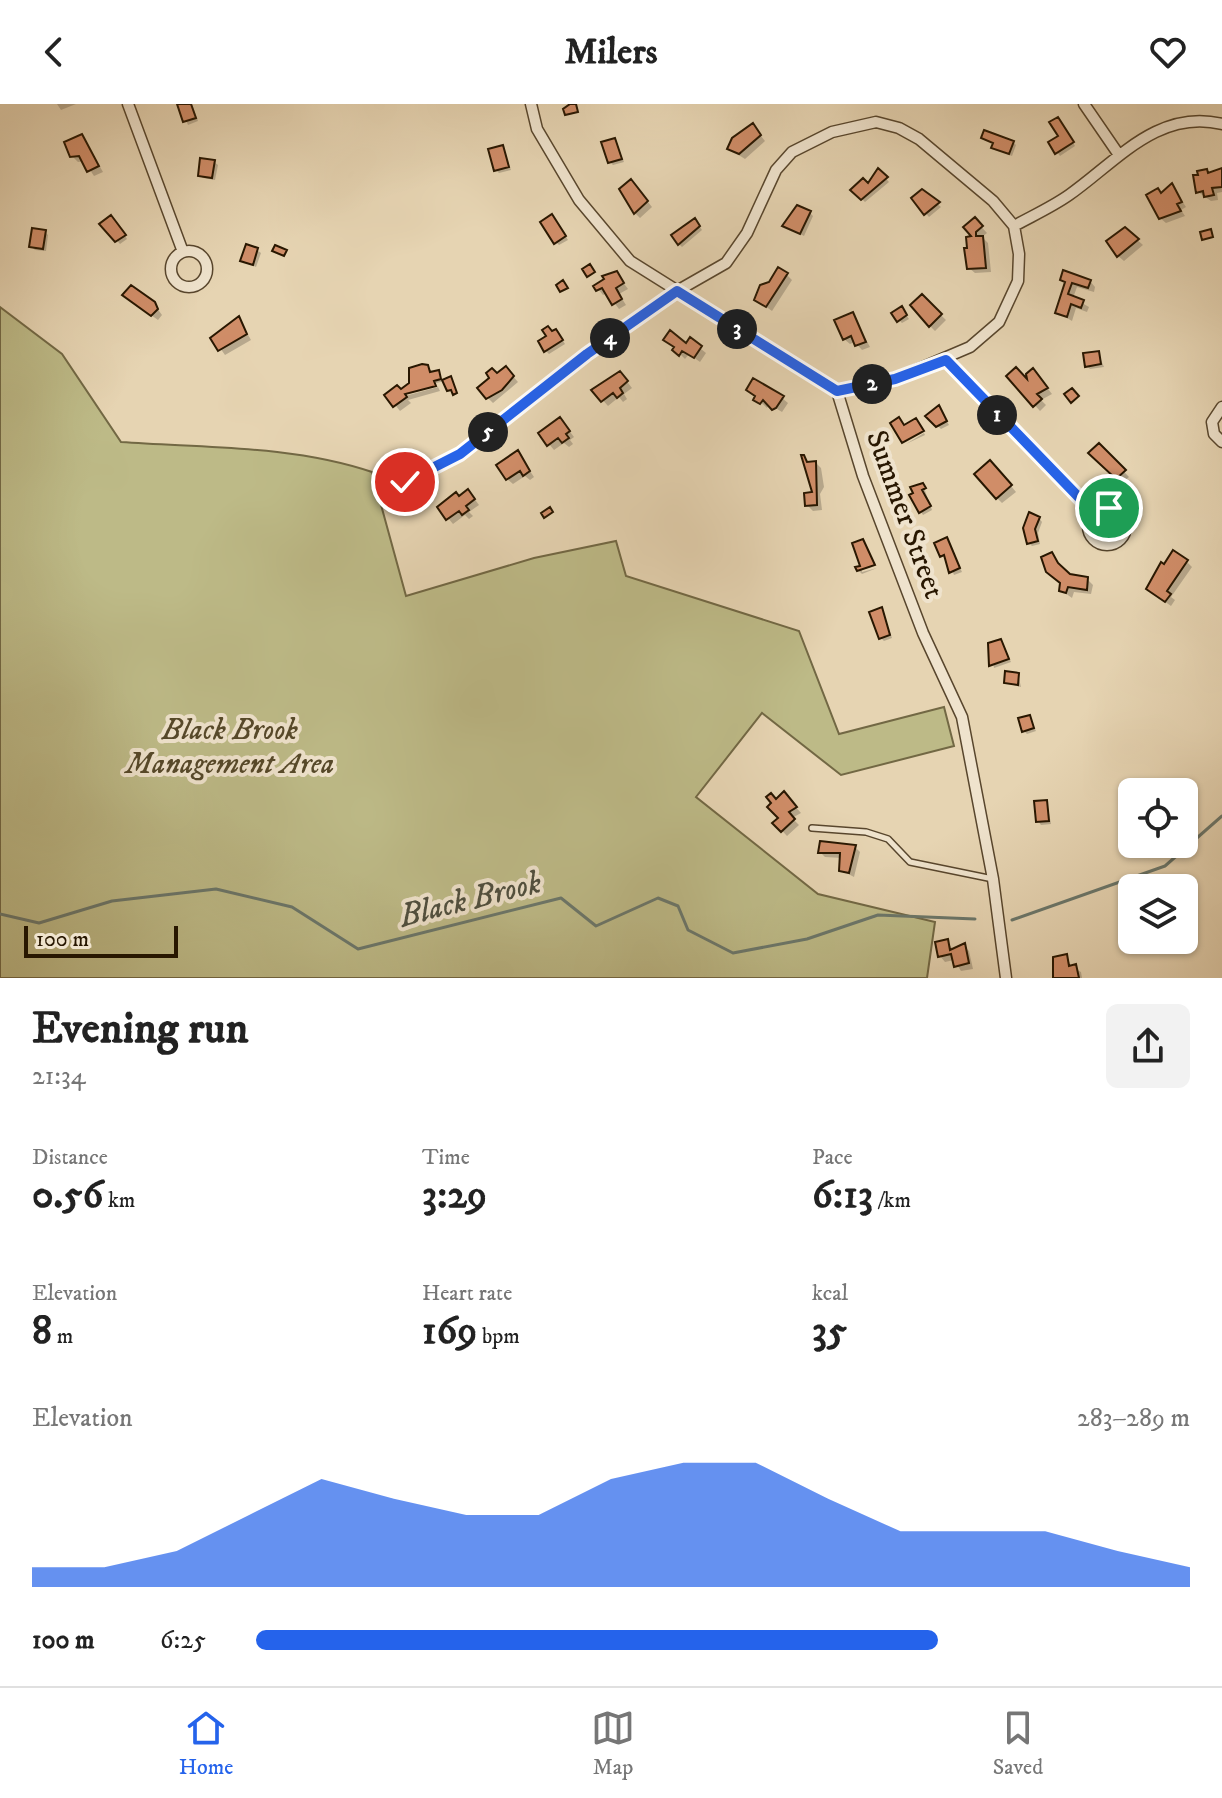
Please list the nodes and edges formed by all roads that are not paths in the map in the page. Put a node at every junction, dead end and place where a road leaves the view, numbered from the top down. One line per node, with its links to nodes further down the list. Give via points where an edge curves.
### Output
1 (128, 104): 7 (street)
2 (531, 104): 8 (street, via 537,129 603,231 630,261)
3 (1084, 104): 5 (street)
4 (1222, 124): 5 (street, via 1165,127)
5 (1119, 155): 6 (street, via 1066,198)
6 (1014, 226): 8 (street, via 982,189 919,139 888,124 865,122 821,136 784,159 734,254); 9 (street, via 1018,281 1011,302 999,322)
7 (183, 252)
8 (677, 291): 10 (street); 13 (street, via 460,454)
9 (946, 360): 10 (street, via 895,379); 14 (street)
10 (837, 391): 16 (street, Summer Street, via 923,633 962,717)
11 (1222, 407): 12 (street, via 1212,422)
12 (1222, 442)
13 (405, 482)
14 (1094, 513)
15 (812, 828): 16 (lane, via 866,832 888,839 910,862)
16 (993, 879): 17 (street, Summer Street)
17 (1006, 978)

